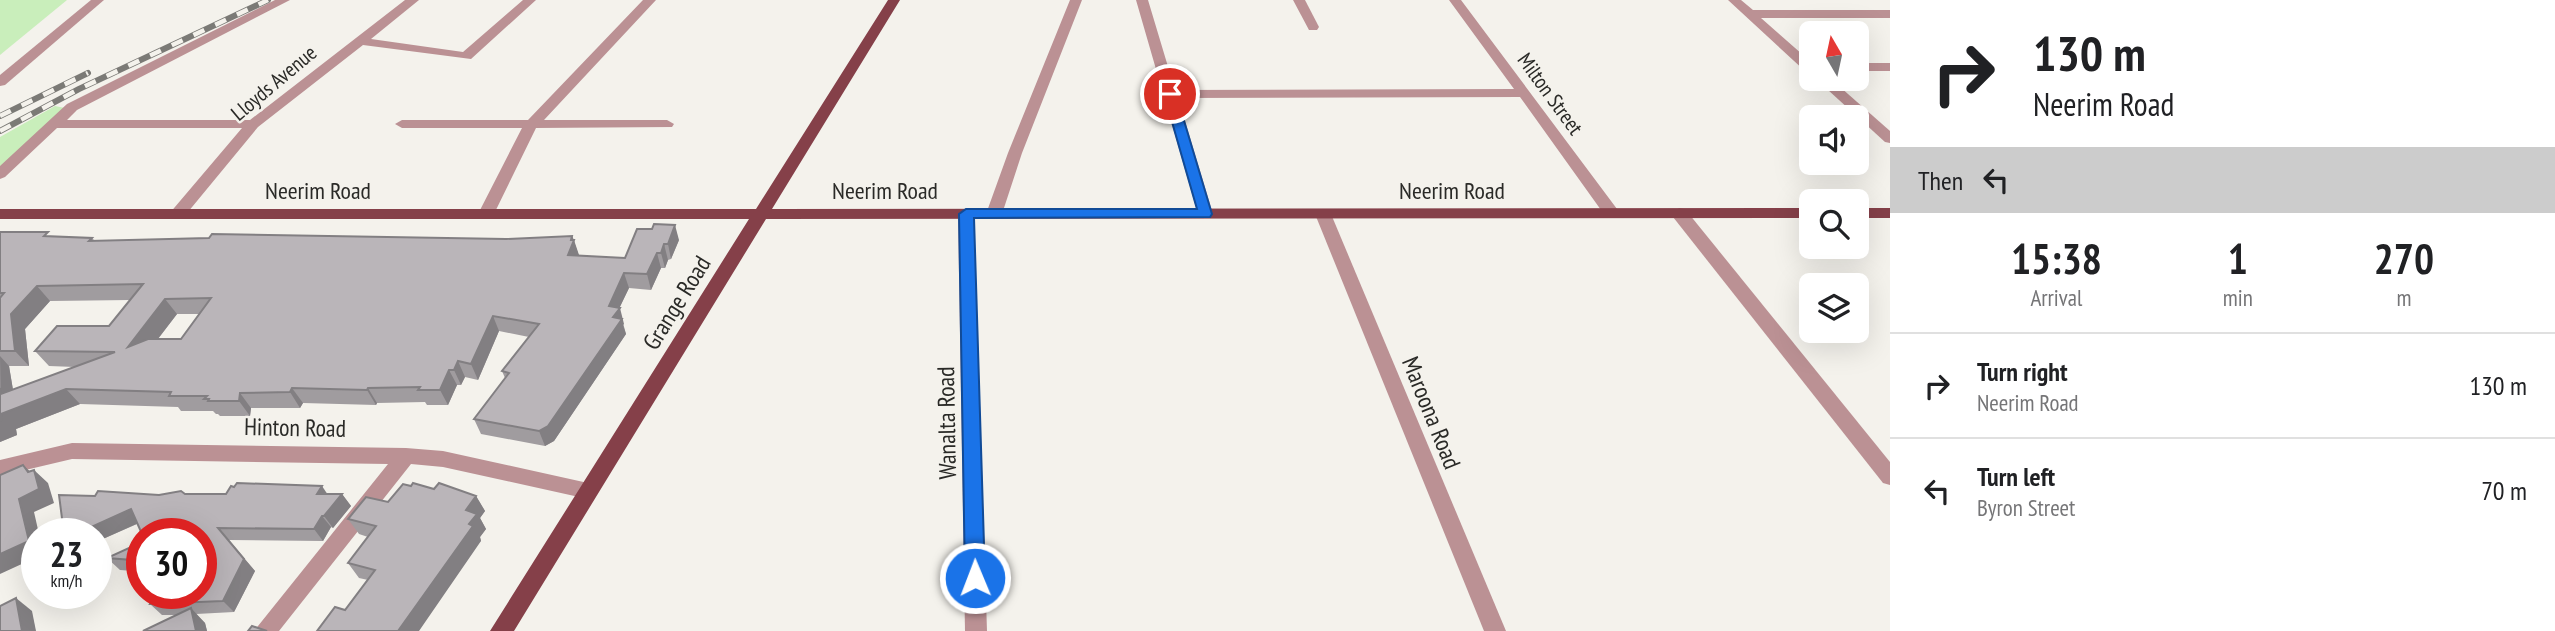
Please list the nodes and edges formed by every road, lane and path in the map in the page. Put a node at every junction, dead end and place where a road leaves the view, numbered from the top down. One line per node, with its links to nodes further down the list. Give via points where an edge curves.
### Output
1 (97, 0): 19 (street)
2 (284, 0): 23 (street, via 72,107)
3 (413, 0): 15 (street, Lloyds Avenue)
4 (530, 0): 15 (street, via 466,56)
5 (650, 0): 27 (street)
6 (894, 0): 34 (main road, Grange Road)
7 (1076, 0): 36 (street)
8 (1142, 0): 22 (street)
9 (1299, 0): 14 (street)
10 (1455, 0): 21 (street, Milton Street)
11 (1734, 0): 12 (street)
12 (1749, 14): 13 (street); 16 (street)
13 (1890, 14)
14 (1313, 27)
15 (361, 41): 24 (street, Lloyds Avenue)
16 (1799, 57)
17 (1869, 67): 18 (street)
18 (1890, 67)
19 (0, 82)
20 (1837, 91): 28 (street)
21 (1524, 93): 22 (street); 39 (street, Milton Street)
22 (1170, 94): 37 (street)
23 (54, 124): 24 (street); 29 (street)
24 (253, 124): 32 (street, Lloyds Avenue)
25 (401, 124): 27 (street)
26 (667, 124): 27 (street)
27 (531, 125): 33 (street)
28 (1887, 133)
29 (0, 174)
30 (1890, 213): 42 (main road)
31 (0, 214): 32 (main road, Neerim Road)
32 (177, 214): 33 (main road, Neerim Road)
33 (486, 214): 34 (main road, Neerim Road)
34 (761, 214): 35 (main road, Neerim Road); 46 (main road, Grange Road)
35 (966, 214): 36 (main road, Neerim Road); 49 (street, Wanalta Road)
36 (994, 214): 37 (main road, Neerim Road)
37 (1205, 214): 38 (main road, Neerim Road)
38 (1323, 214): 39 (main road, Neerim Road); 50 (street, Maroona Road)
39 (1612, 214): 40 (main road, Neerim Road)
40 (1679, 214): 41 (main road, Neerim Road); 45 (street)
41 (1799, 214)
42 (1869, 214)
43 (406, 456): 44 (street, Hinton Road, via 72,451); 46 (street, Hinton Road, via 443,459); 47 (street)
44 (0, 468)
45 (1890, 477)
46 (588, 491): 48 (main road, Grange Road)
47 (265, 631)
48 (501, 631)
49 (976, 631)
50 (1495, 631)

